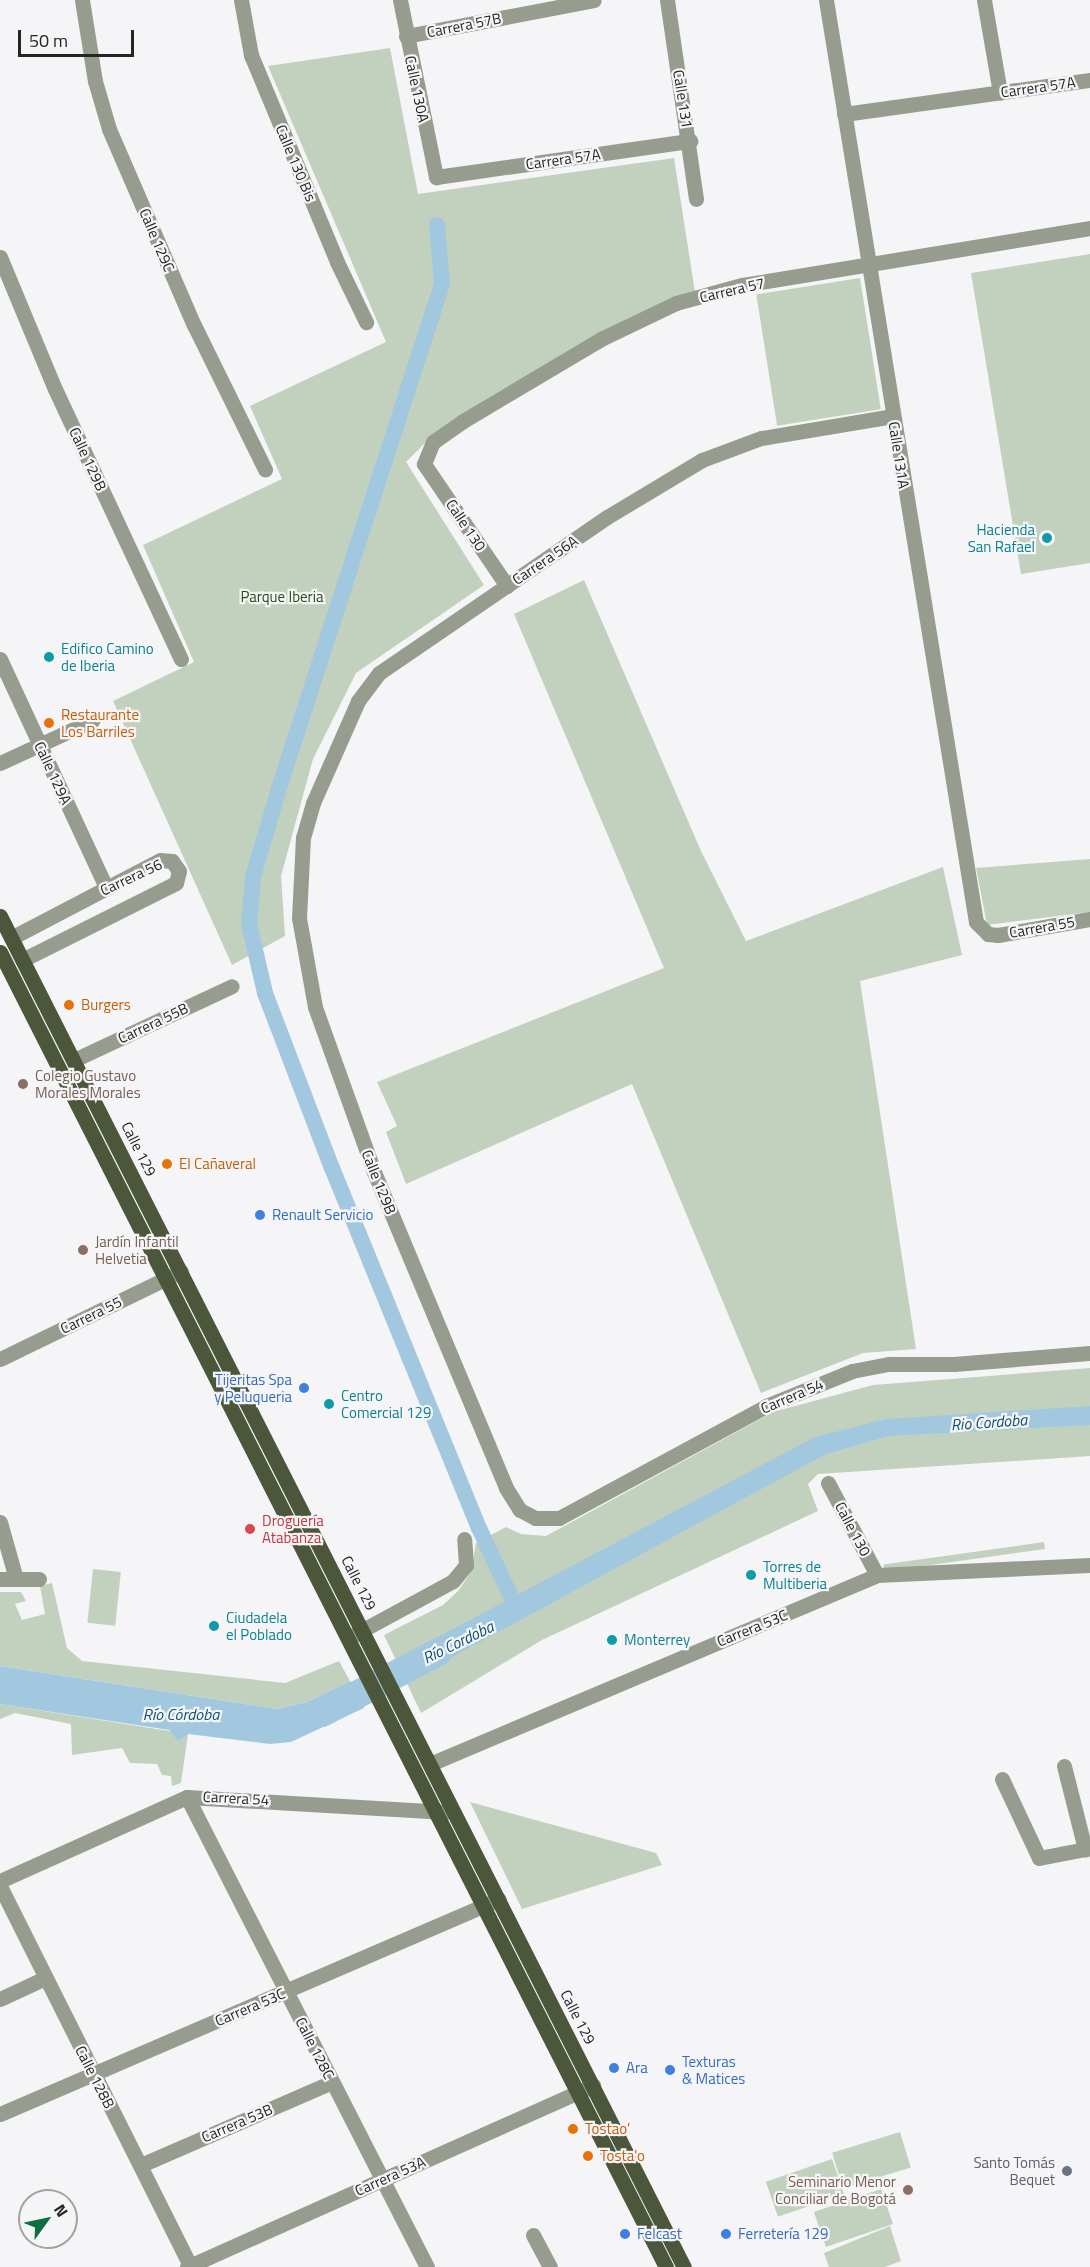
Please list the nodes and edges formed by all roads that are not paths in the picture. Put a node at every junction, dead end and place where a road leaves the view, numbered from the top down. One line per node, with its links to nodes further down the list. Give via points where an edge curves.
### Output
1 (82, 0): 21 (street, Calle 129C, via 95,81 110,129 194,325)
2 (241, 0): 18 (street, Calle 130 Bis, via 250,55)
3 (400, 0): 8 (street, Calle 130A)
4 (594, 0): 8 (street, Carrera 57B)
5 (667, 0): 12 (street, Calle 131)
6 (826, 0): 11 (street, Calle 131A)
7 (984, 0): 10 (street)
8 (406, 36): 13 (street, Calle 130A)
9 (1090, 80): 10 (street, Carrera 57A)
10 (1000, 93): 11 (street, Carrera 57A)
11 (844, 114): 17 (street, Calle 131A)
12 (690, 141): 13 (street, Carrera 57A); 14 (street, Calle 131)
13 (436, 177)
14 (696, 199)
15 (1090, 228): 17 (street, Carrera 57)
16 (0, 257): 24 (street, Calle 129B, via 55,389)
17 (869, 266): 19 (street, Calle 131A); 20 (street, Carrera 57, via 742,285 676,303 603,338 464,421 433,442)
18 (366, 322)
19 (893, 416): 22 (street, Carrera 56A, via 761,438 702,460 607,517); 30 (street, Calle 131A)
20 (424, 464): 22 (street, Calle 130)
21 (265, 469)
22 (507, 586): 28 (street, Carrera 56A, via 379,673 367,686 326,771)
23 (0, 659): 26 (street, Calle 129A)
24 (181, 659)
25 (93, 720): 26 (street)
26 (39, 745): 27 (street); 29 (street, Calle 129A)
27 (0, 763)
28 (303, 837): 43 (street, Calle 129B, via 299,918 315,1007 379,1182 506,1488)
29 (106, 887): 33 (street, Carrera 56); 35 (street, Carrera 56, via 160,860 171,861 179,871 176,883)
30 (973, 909): 32 (street, Carrera 55, via 976,922 988,934)
31 (0, 916): 33 (main road, Calle 129)
32 (1090, 920)
33 (11, 938): 35 (main road, Calle 129)
34 (0, 952): 39 (main road)
35 (22, 960): 37 (main road, Calle 129)
36 (232, 986): 37 (street, Carrera 55B)
37 (74, 1060): 38 (main road, Calle 129)
38 (181, 1272): 39 (street, Carrera 55); 51 (main road, Calle 129)
39 (166, 1279): 41 (street, Carrera 55); 52 (main road)
40 (1090, 1353): 43 (street, Carrera 54, via 890,1365 852,1371 766,1406 558,1518 547,1521)
41 (0, 1359)
42 (828, 1483): 47 (street, Calle 130)
43 (520, 1510)
44 (0, 1522): 48 (street)
45 (464, 1539): 51 (street, via 466,1565 453,1581)
46 (1090, 1565): 47 (street, Carrera 53C)
47 (877, 1575): 53 (street, Carrera 53C)
48 (16, 1579): 49 (street); 50 (street)
49 (39, 1579)
50 (0, 1580)
51 (362, 1630): 52 (street); 53 (main road, Calle 129)
52 (348, 1638): 57 (main road)
53 (430, 1764): 58 (main road, Calle 129)
54 (1064, 1766): 59 (street)
55 (1002, 1779): 59 (street, via 1039,1858)
56 (187, 1797): 57 (street, Carrera 54); 60 (street, Carrera 54); 65 (street, Calle 128C)
57 (435, 1810): 58 (street, Carrera 54); 63 (main road)
58 (454, 1812): 62 (main road, Calle 129)
59 (1088, 1848)
60 (0, 1881)
61 (0, 1886): 64 (street, Calle 128B)
62 (499, 1899): 63 (street, Carrera 53C); 69 (main road, Calle 129)
63 (484, 1906): 65 (street, Carrera 53C); 70 (main road)
64 (45, 1978): 66 (street); 67 (street, Calle 128B)
65 (286, 1991): 67 (street, Carrera 53C); 68 (street, Calle 128C)
66 (0, 1999)
67 (94, 2074): 71 (street, Carrera 53C); 72 (street, Calle 128B)
68 (332, 2082): 72 (street, Carrera 53B); 73 (street, Calle 128C)
69 (593, 2085): 70 (street, Carrera 53A); 79 (main road, Calle 129)
70 (578, 2092): 73 (street, Carrera 53A); 78 (main road)
71 (0, 2114)
72 (141, 2165): 75 (street, Calle 128B)
73 (382, 2180): 75 (street, Carrera 53A); 76 (street, Calle 128C)
74 (533, 2235): 77 (street)
75 (190, 2267)
76 (427, 2267)
77 (550, 2267)
78 (666, 2267)
79 (684, 2267)

